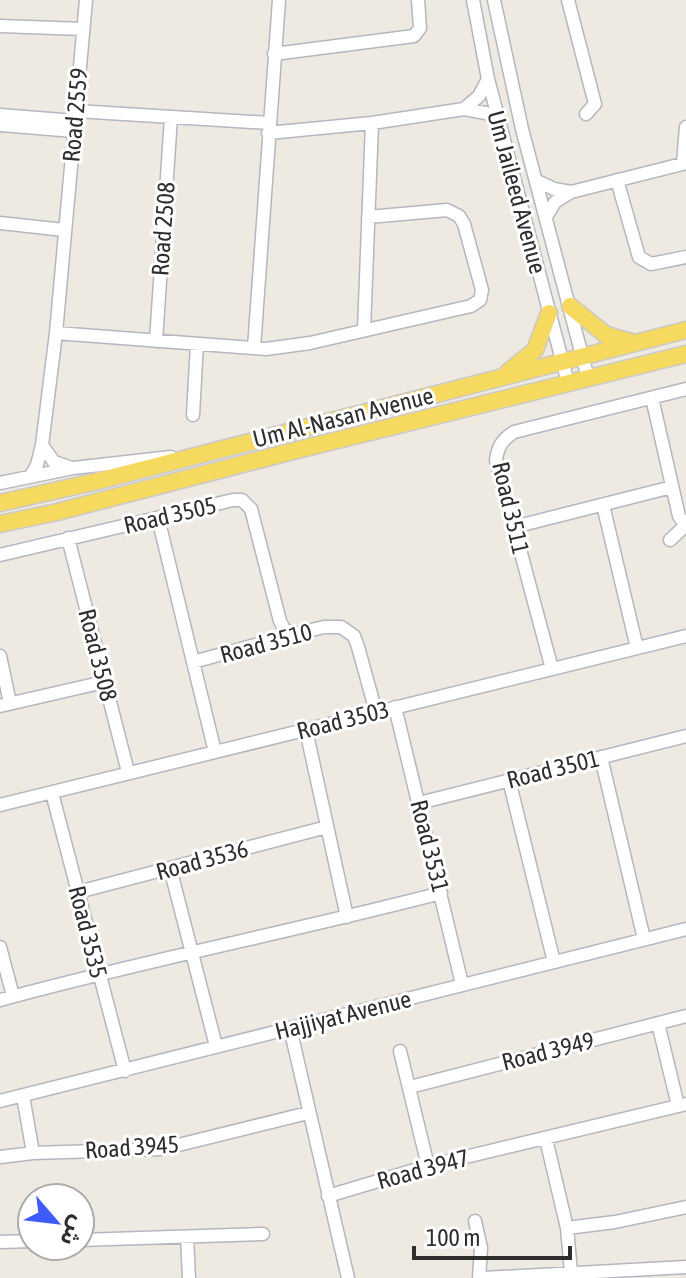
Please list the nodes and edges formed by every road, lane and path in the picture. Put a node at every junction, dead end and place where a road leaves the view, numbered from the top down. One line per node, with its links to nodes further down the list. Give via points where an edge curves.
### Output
1 (86, 0): 8 (street, Road 2559)
2 (279, 0): 9 (street)
3 (418, 0): 9 (street, via 420,28 414,36)
4 (473, 0): 10 (street, Um Jaileed Avenue)
5 (494, 0): 26 (street, Um Jaileed Avenue)
6 (568, 0): 13 (street, via 595,104)
7 (0, 26): 8 (street)
8 (83, 29): 11 (street, Road 2559)
9 (274, 54): 22 (street)
10 (488, 79): 12 (street); 16 (street, Um Jaileed Avenue)
11 (78, 93): 17 (street, Road 2559); 19 (street)
12 (464, 109): 16 (street); 18 (street)
13 (586, 114)
14 (0, 115): 19 (street)
15 (171, 117): 17 (street); 22 (street); 38 (street, Road 2508)
16 (499, 120): 34 (street, Um Jaileed Avenue)
17 (75, 121): 19 (street); 23 (street, Road 2559)
18 (372, 123): 22 (street); 28 (street)
19 (52, 124): 20 (street); 23 (street)
20 (0, 125)
21 (686, 127): 24 (street)
22 (268, 128): 41 (street)
23 (73, 147): 31 (street, Road 2559)
24 (684, 163): 25 (street)
25 (617, 180): 27 (street); 32 (street, via 639,257 651,264)
26 (537, 181): 27 (street); 29 (street, Um Jaileed Avenue)
27 (571, 192): 29 (street, via 555,202)
28 (368, 217): 35 (street); 35 (street, via 455,213 464,224 482,294 471,306)
29 (546, 217): 33 (street, Um Jaileed Avenue)
30 (0, 223): 31 (street)
31 (64, 230): 37 (street, Road 2559)
32 (686, 257)
33 (570, 306): 39 (main road, via 606,335); 43 (street, Um Jaileed Avenue)
34 (549, 313): 44 (street, Um Jaileed Avenue); 45 (main road, via 535,350)
35 (364, 330): 41 (street, via 281,348)
36 (686, 330): 39 (main road, Um Al-Nasan Avenue)
37 (56, 333): 38 (street); 51 (street, Road 2559)
38 (156, 341): 40 (street)
39 (636, 343): 43 (main road, Um Al-Nasan Avenue)
40 (197, 344): 41 (street); 50 (street)
41 (254, 348)
42 (686, 354): 46 (main road, Um Al-Nasan Avenue)
43 (582, 357): 44 (main road, Um Al-Nasan Avenue); 46 (street, Um Jaileed Avenue)
44 (563, 362): 45 (main road, Um Al-Nasan Avenue); 47 (street, Um Jaileed Avenue)
45 (500, 378): 52 (main road, Um Al-Nasan Avenue)
46 (588, 378): 47 (main road, Um Al-Nasan Avenue)
47 (568, 383): 60 (main road, Um Al-Nasan Avenue)
48 (686, 389): 49 (street, Road 3511)
49 (652, 398): 56 (street); 62 (street, Road 3511, via 504,438 496,460)
50 (193, 415)
51 (42, 445): 53 (street, via 54,462); 54 (street, Road 2559)
52 (190, 456): 53 (street); 57 (main road, Um Al-Nasan Avenue)
53 (73, 468): 54 (street)
54 (30, 477): 55 (street)
55 (0, 483)
56 (672, 487): 58 (street); 61 (street)
57 (0, 503)
58 (603, 505): 62 (street); 68 (street)
59 (158, 518): 63 (street, Road 3505); 66 (street, Road 3505, via 233,500 246,503 280,621); 70 (street, Road 3510)
60 (0, 524)
61 (686, 526): 64 (street)
62 (514, 527): 71 (street, Road 3511)
63 (68, 538): 65 (street, Road 3505); 72 (street, Road 3508)
64 (670, 540)
65 (0, 555)
66 (295, 634): 70 (street, Road 3510); 75 (street, Road 3510, via 335,626 348,630)
67 (686, 636): 68 (street, Road 3503)
68 (637, 648): 71 (street, Road 3503)
69 (0, 656): 73 (street)
70 (193, 662): 78 (street, Road 3510)
71 (552, 669): 74 (street, Road 3503)
72 (104, 682): 73 (street); 80 (street, Road 3508)
73 (5, 704)
74 (395, 707): 75 (street, Road 3503); 83 (street, Road 3531)
75 (376, 712): 76 (street, Road 3503)
76 (306, 730): 78 (street, Road 3503); 85 (street)
77 (686, 736): 79 (street, Road 3501)
78 (215, 752): 80 (street, Road 3503)
79 (601, 757): 81 (street, Road 3501); 91 (street)
80 (128, 772): 82 (street, Road 3503)
81 (509, 780): 83 (street, Road 3501); 94 (street)
82 (52, 793): 84 (street, Road 3503); 87 (street, Road 3535)
83 (419, 803): 88 (street, Road 3531)
84 (0, 805)
85 (327, 827): 86 (street, Road 3536); 89 (street)
86 (170, 868): 87 (street, Road 3536); 93 (street)
87 (78, 892): 95 (street, Road 3535)
88 (441, 893): 89 (street); 96 (street, Road 3531)
89 (347, 917): 93 (street)
90 (686, 929): 91 (street, Hajjiyat Avenue)
91 (644, 939): 94 (street, Hajjiyat Avenue)
92 (0, 947): 97 (street)
93 (193, 950): 95 (street); 101 (street)
94 (554, 962): 96 (street, Hajjiyat Avenue)
95 (98, 975): 97 (street); 103 (street, Road 3535)
96 (462, 984): 100 (street, Hajjiyat Avenue)
97 (6, 998)
98 (686, 1016): 99 (street, Road 3949)
99 (658, 1023): 104 (street, Road 3949); 107 (street)
100 (290, 1028): 101 (street, Hajjiyat Avenue); 108 (street)
101 (216, 1046): 103 (street, Hajjiyat Avenue)
102 (400, 1051): 104 (street)
103 (125, 1071): 105 (street, Hajjiyat Avenue)
104 (410, 1087): 112 (street)
105 (23, 1096): 106 (street, Hajjiyat Avenue); 110 (street)
106 (0, 1101)
107 (682, 1105): 109 (street, Road 3947)
108 (308, 1113): 110 (street, Road 3945, via 162,1149); 113 (street)
109 (546, 1139): 112 (street, Road 3947); 116 (street)
110 (33, 1153): 111 (street, Road 3945)
111 (0, 1157)
112 (428, 1166): 113 (street, Road 3947)
113 (328, 1196): 125 (street)
114 (686, 1207): 116 (street)
115 (475, 1221): 126 (street)
116 (567, 1228): 121 (street)
117 (263, 1234): 118 (street)
118 (187, 1237): 119 (street); 124 (street)
119 (96, 1240)
120 (686, 1267): 122 (street)
121 (571, 1272): 122 (street); 123 (street)
122 (660, 1273)
123 (521, 1277): 126 (street)
124 (189, 1278)
125 (348, 1278)
126 (481, 1278)

